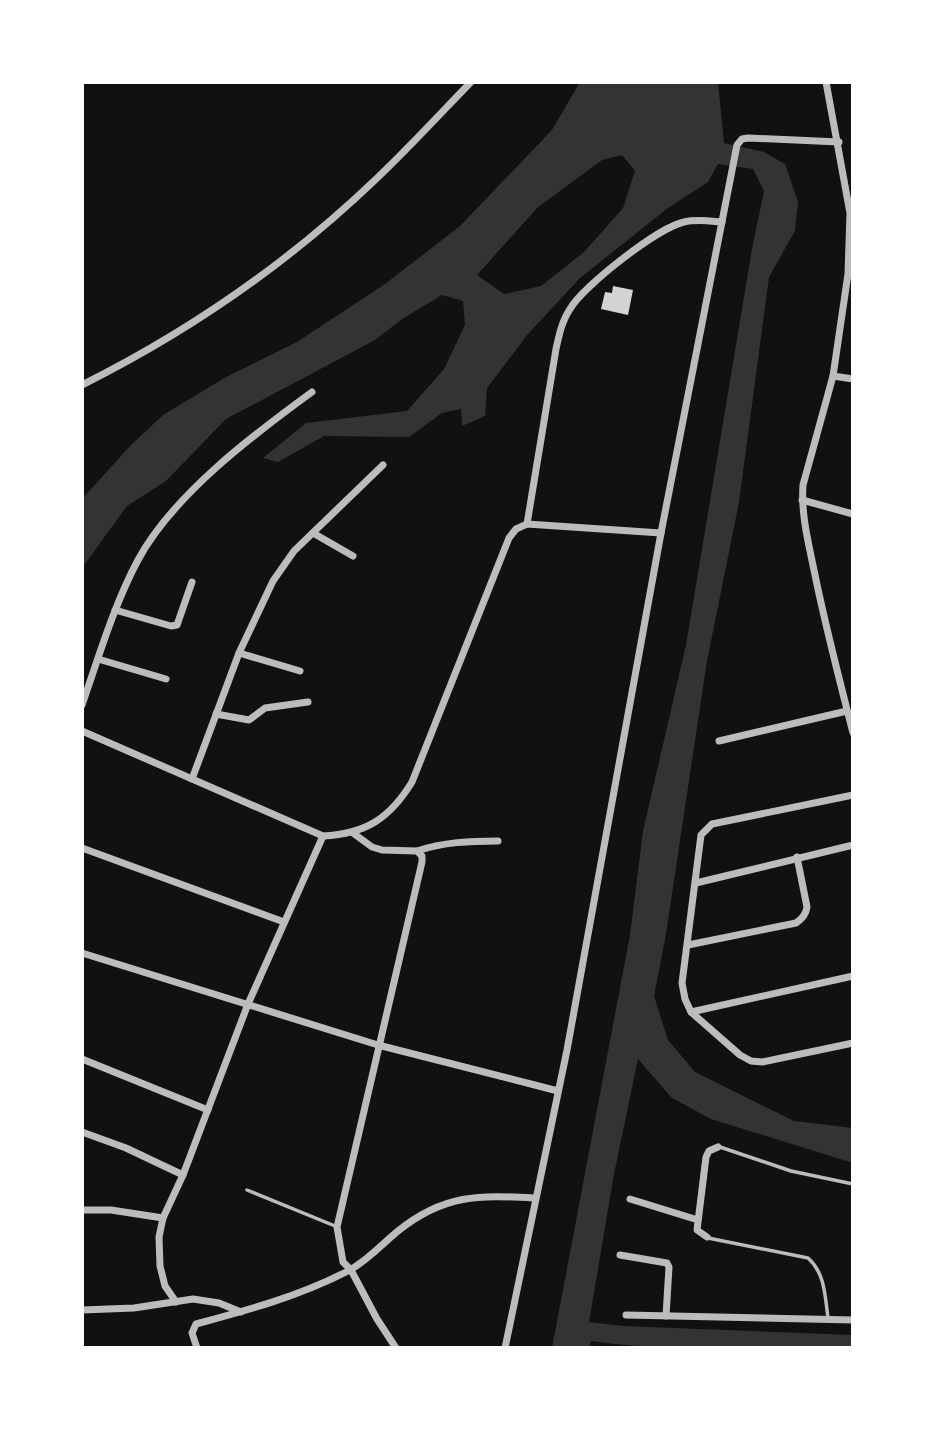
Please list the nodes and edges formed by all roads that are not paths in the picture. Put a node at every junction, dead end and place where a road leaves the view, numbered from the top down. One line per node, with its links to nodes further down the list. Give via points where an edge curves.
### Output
1 (471, 82): 8 (street, via 326,224 213,310)
2 (826, 82): 3 (street)
3 (839, 142): 4 (street); 5 (street, via 742,139)
4 (852, 213): 6 (street)
5 (722, 222): 13 (street, via 698,220 668,228 645,242 570,307 556,349); 15 (street)
6 (833, 376): 7 (street); 11 (street)
7 (853, 379)
8 (82, 385)
9 (312, 393): 18 (street, via 222,463 159,528)
10 (383, 465): 14 (street)
11 (802, 500): 12 (street); 25 (street)
12 (853, 514)
13 (527, 524): 15 (street); 32 (street, via 509,538 412,782 387,814)
14 (313, 533): 16 (street); 19 (street, via 273,581)
15 (661, 533): 49 (street)
16 (353, 556)
17 (192, 582): 18 (street, via 177,625)
18 (115, 610): 20 (street)
19 (239, 653): 21 (street); 26 (street)
20 (98, 659): 22 (street); 24 (street)
21 (300, 671)
22 (166, 679)
23 (308, 702): 26 (street, via 265,708 249,720)
24 (82, 705)
25 (847, 711): 28 (street); 29 (street)
26 (216, 714): 30 (street)
27 (82, 731): 30 (street)
28 (853, 733)
29 (719, 741)
30 (192, 779): 33 (street)
31 (853, 795): 39 (street, via 712,824 701,835)
32 (353, 833): 33 (street); 37 (street, via 382,850)
33 (323, 836): 40 (street)
34 (498, 841): 37 (street, via 471,841)
35 (853, 845): 38 (street)
36 (82, 848): 40 (street)
37 (417, 852): 47 (street, via 422,862)
38 (797, 857): 39 (street); 41 (street, via 807,907 801,920)
39 (696, 883): 41 (street)
40 (284, 922): 44 (street)
41 (688, 945): 45 (street, via 682,983)
42 (82, 953): 44 (street)
43 (853, 976): 45 (street)
44 (248, 1004): 47 (street); 50 (street)
45 (691, 1012): 46 (street, via 751,1061)
46 (853, 1043)
47 (378, 1045): 49 (street); 61 (street)
48 (82, 1059): 50 (street)
49 (558, 1091): 56 (street)
50 (208, 1110): 53 (street)
51 (82, 1132): 53 (street)
52 (718, 1147): 54 (lane, via 791,1171); 60 (street, via 706,1157)
53 (183, 1175): 59 (street)
54 (853, 1184)
55 (247, 1190): 61 (lane)
56 (534, 1198): 64 (street, via 483,1195 459,1199 403,1227); 74 (street)
57 (630, 1199): 60 (street)
58 (84, 1210): 59 (street)
59 (163, 1218): 65 (street, via 160,1266)
60 (698, 1220): 62 (street, via 697,1230)
61 (337, 1227): 64 (street, via 343,1262)
62 (707, 1237): 70 (lane, via 808,1258 822,1277)
63 (620, 1255): 69 (street, via 667,1263)
64 (351, 1270): 67 (street); 73 (street)
65 (176, 1303): 66 (street); 67 (street, via 209,1300)
66 (82, 1310)
67 (241, 1312): 72 (street, via 196,1324 192,1333)
68 (626, 1315): 69 (street)
69 (666, 1316): 70 (street)
70 (828, 1320): 71 (street)
71 (853, 1320)
72 (197, 1348)
73 (396, 1348)
74 (505, 1348)

